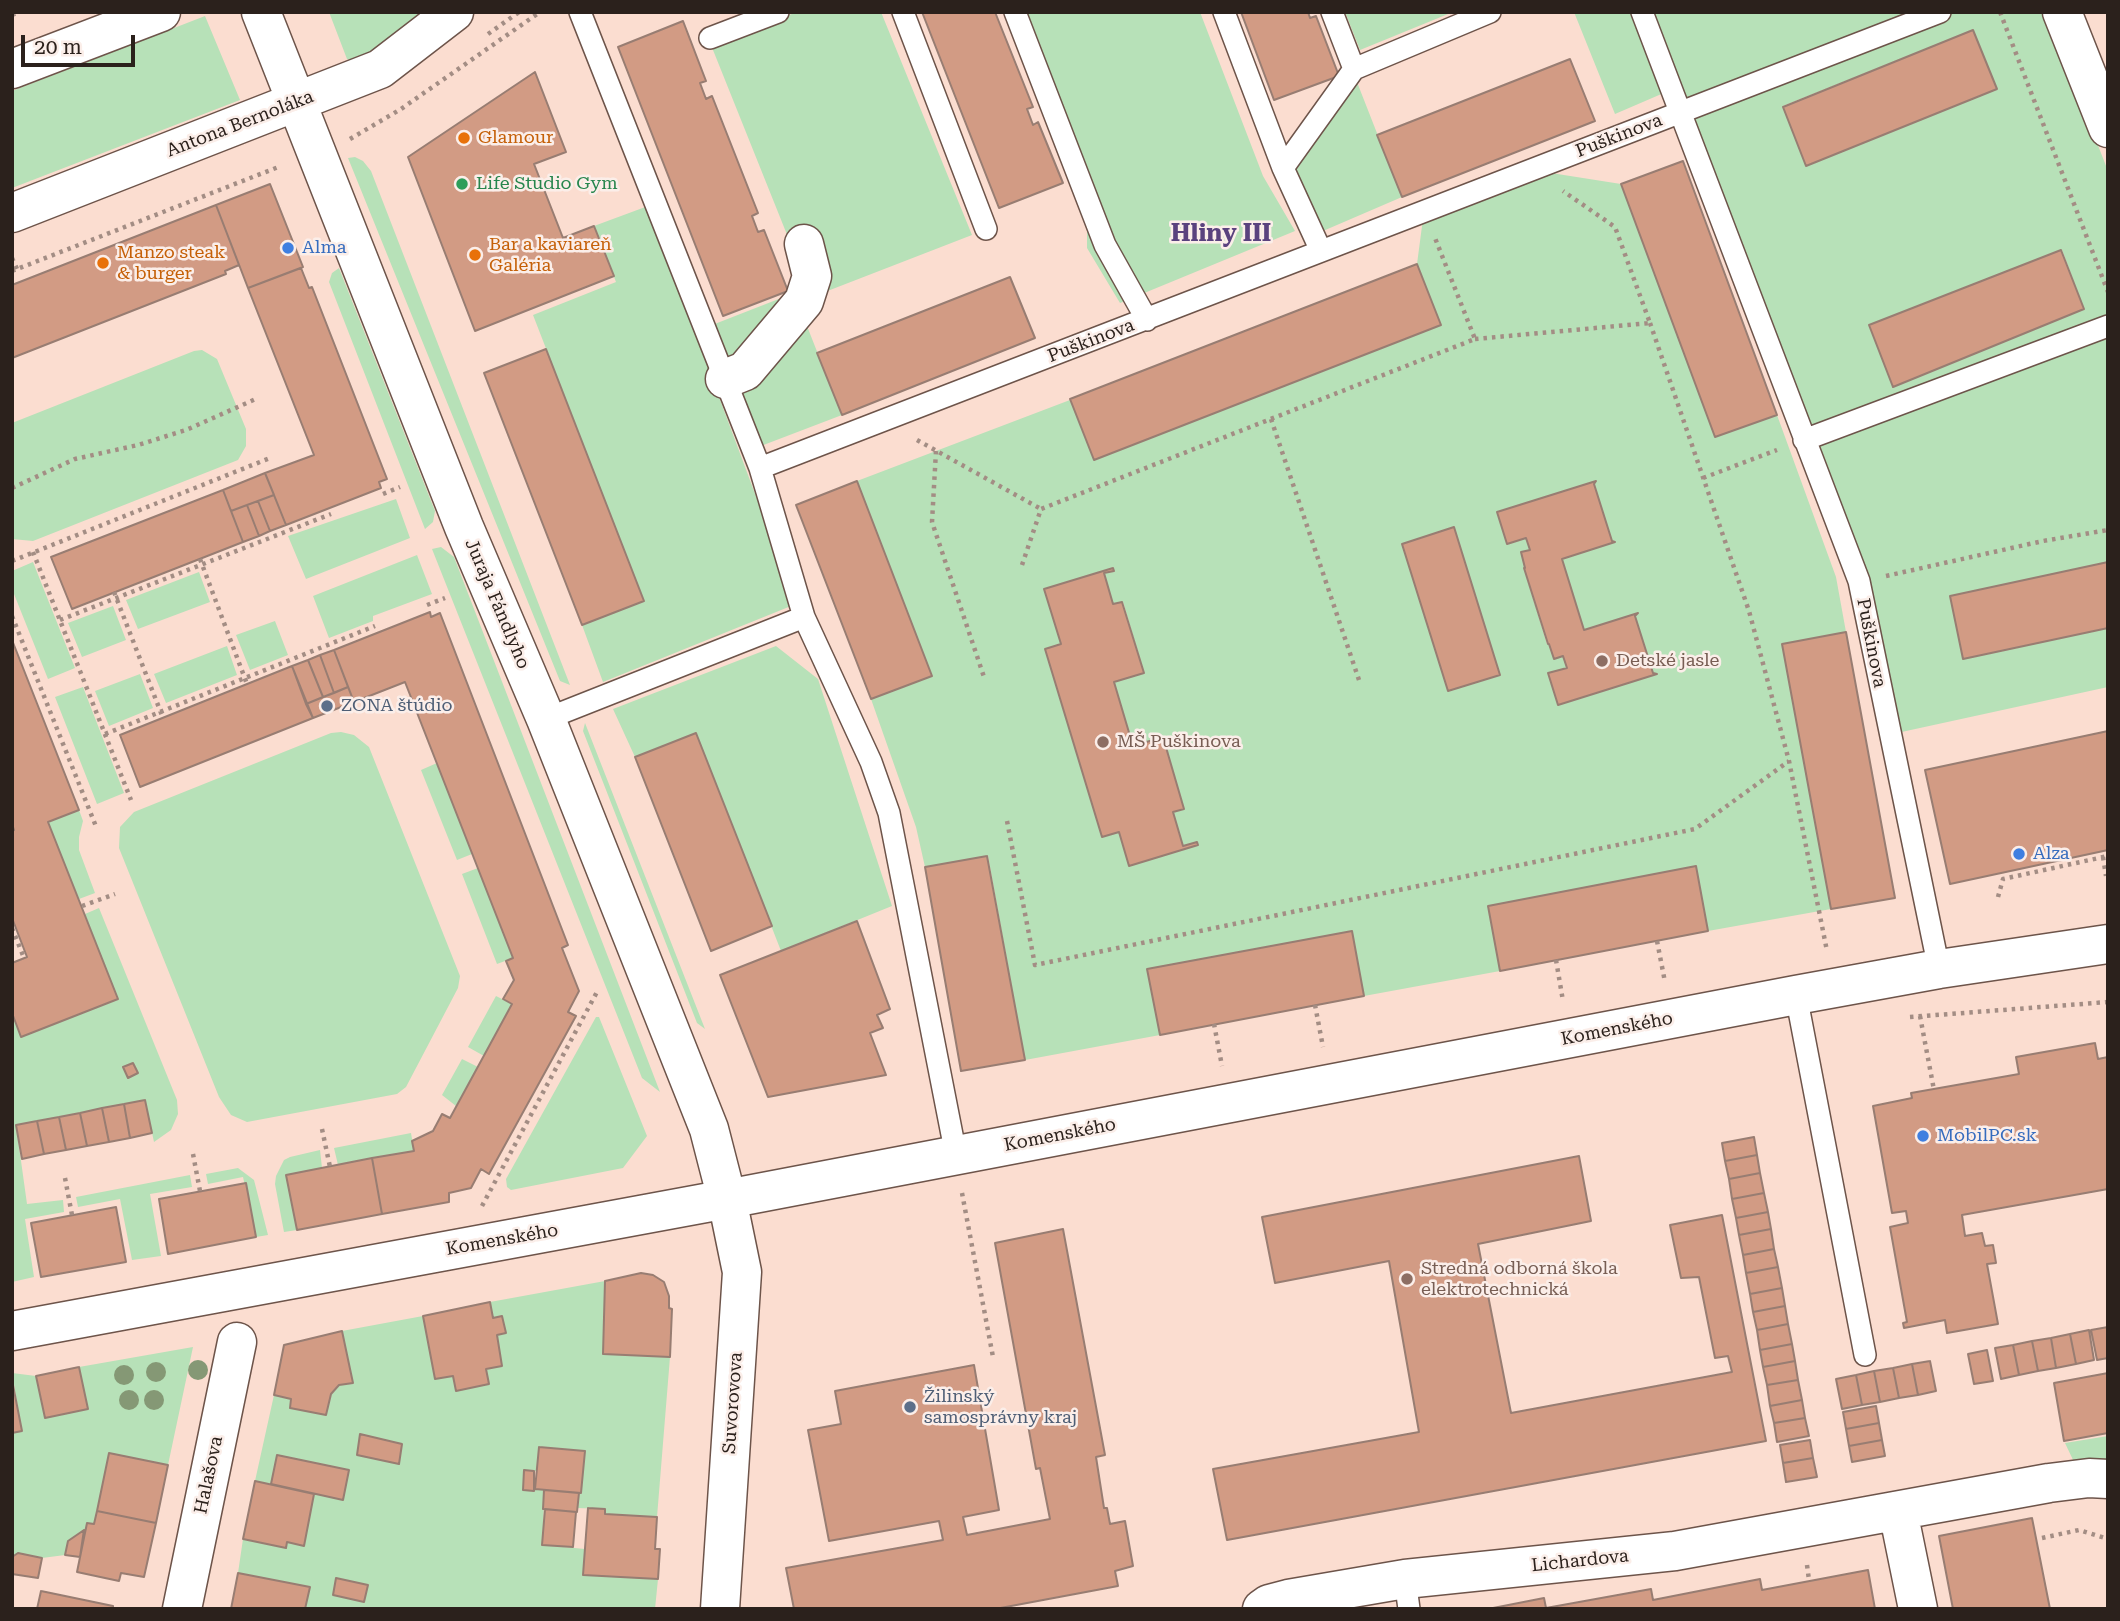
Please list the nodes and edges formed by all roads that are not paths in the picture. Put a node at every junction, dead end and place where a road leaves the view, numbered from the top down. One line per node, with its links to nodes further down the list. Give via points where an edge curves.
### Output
1 (161, 12): 15 (street)
2 (261, 12): 17 (street, Juraja Fándlyho)
3 (454, 12): 17 (street, Antona Bernoláka, via 380,69)
4 (580, 12): 27 (lane)
5 (778, 12): 14 (lane)
6 (903, 12): 22 (lane)
7 (1015, 12): 25 (lane, via 1105,245)
8 (1224, 12): 20 (lane)
9 (1332, 12): 16 (lane)
10 (1490, 12): 16 (lane)
11 (1642, 12): 18 (lane)
12 (1940, 12): 18 (lane)
13 (2062, 12): 19 (street)
14 (710, 38)
15 (12, 69)
16 (1354, 69): 20 (lane)
17 (296, 103): 21 (street, Antona Bernoláka); 31 (street, Juraja Fándlyho)
18 (1680, 113): 24 (lane, Puškinova); 28 (lane, Puškinova)
19 (2108, 128)
20 (1283, 168): 24 (lane)
21 (12, 213)
22 (986, 229)
23 (804, 244): 27 (street, via 812,276 804,301 745,371)
24 (1321, 251): 25 (lane, Puškinova)
25 (1147, 320): 29 (lane, Puškinova)
26 (2108, 326): 28 (lane)
27 (725, 379): 29 (lane)
28 (1804, 440): 33 (lane, Puškinova, via 1859,581)
29 (760, 468): 30 (lane)
30 (804, 617): 31 (lane); 35 (lane, via 871,762 889,813)
31 (545, 719): 36 (street, Juraja Fándlyho, via 709,1129)
32 (2108, 944): 33 (street, Komenského)
33 (1939, 969): 34 (street, Komenského)
34 (1796, 995): 35 (street, Komenského); 39 (lane)
35 (957, 1155): 36 (street, Komenského)
36 (727, 1199): 37 (street, Komenského); 44 (street, Suvorovova, via 742,1272)
37 (12, 1331)
38 (237, 1342): 43 (street, Halašova)
39 (1866, 1355)
40 (2108, 1479): 41 (street, Lichardova, via 2049,1483)
41 (1898, 1511): 42 (street, Lichardova); 46 (street)
42 (1407, 1594): 45 (street, Lichardova, via 1288,1599)
43 (182, 1609)
44 (720, 1609)
45 (1262, 1609)
46 (1918, 1609)

